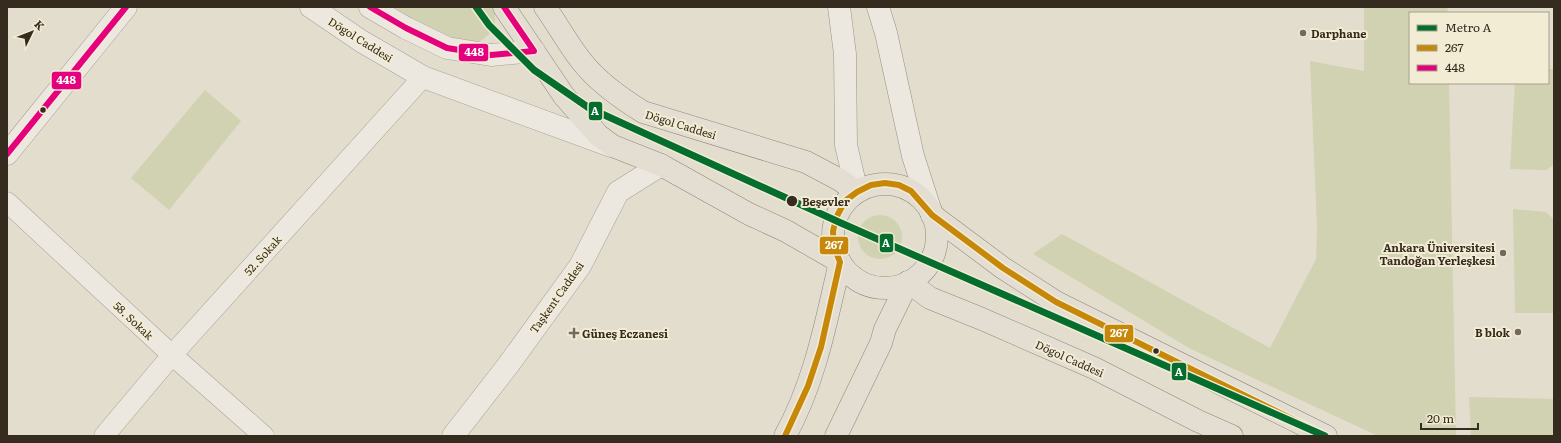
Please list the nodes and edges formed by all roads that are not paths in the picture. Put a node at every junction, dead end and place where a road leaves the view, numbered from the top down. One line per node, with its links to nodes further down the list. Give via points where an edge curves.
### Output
1 (126, 7): 12 (street)
2 (311, 7): 10 (street, Dögol Caddesi, via 361,41)
3 (370, 7): 9 (street, via 447,48 491,55)
4 (504, 7): 9 (main road, Dögol Caddesi)
5 (545, 7): 8 (main road, Dögol Caddesi)
6 (839, 7): 14 (street, via 845,54 846,145)
7 (878, 7): 16 (street, via 913,156)
8 (562, 31): 9 (main road); 14 (main road, Dögol Caddesi, via 584,64 605,85 643,112 806,162)
9 (534, 51): 11 (main road, Dögol Caddesi, via 564,96 598,135)
10 (423, 77): 11 (street, Dögol Caddesi); 19 (street, 52. Sokak)
11 (613, 146): 13 (main road, Dögol Caddesi)
12 (7, 154)
13 (661, 166): 17 (main road, Dögol Caddesi); 22 (street, Taşkent Caddesi, via 618,192 580,266)
14 (857, 192): 16 (main road, via 871,185 899,185 911,191); 17 (main road, via 845,201 836,216 833,231 834,247)
15 (7, 202): 19 (street, 58. Sokak)
16 (932, 215): 18 (main road, via 937,232 935,250 928,266 916,279); 26 (main road, via 1002,268 1056,302)
17 (840, 262): 18 (main road, via 851,275 865,284 882,288); 23 (main road, via 819,353 808,386)
18 (908, 282): 24 (main road); 25 (main road, Dögol Caddesi, via 930,298 1094,368)
19 (172, 355): 20 (street, 52. Sokak); 21 (street, 58. Sokak)
20 (104, 436)
21 (264, 436)
22 (453, 436)
23 (785, 436)
24 (836, 436)
25 (1232, 436)
26 (1326, 436)

